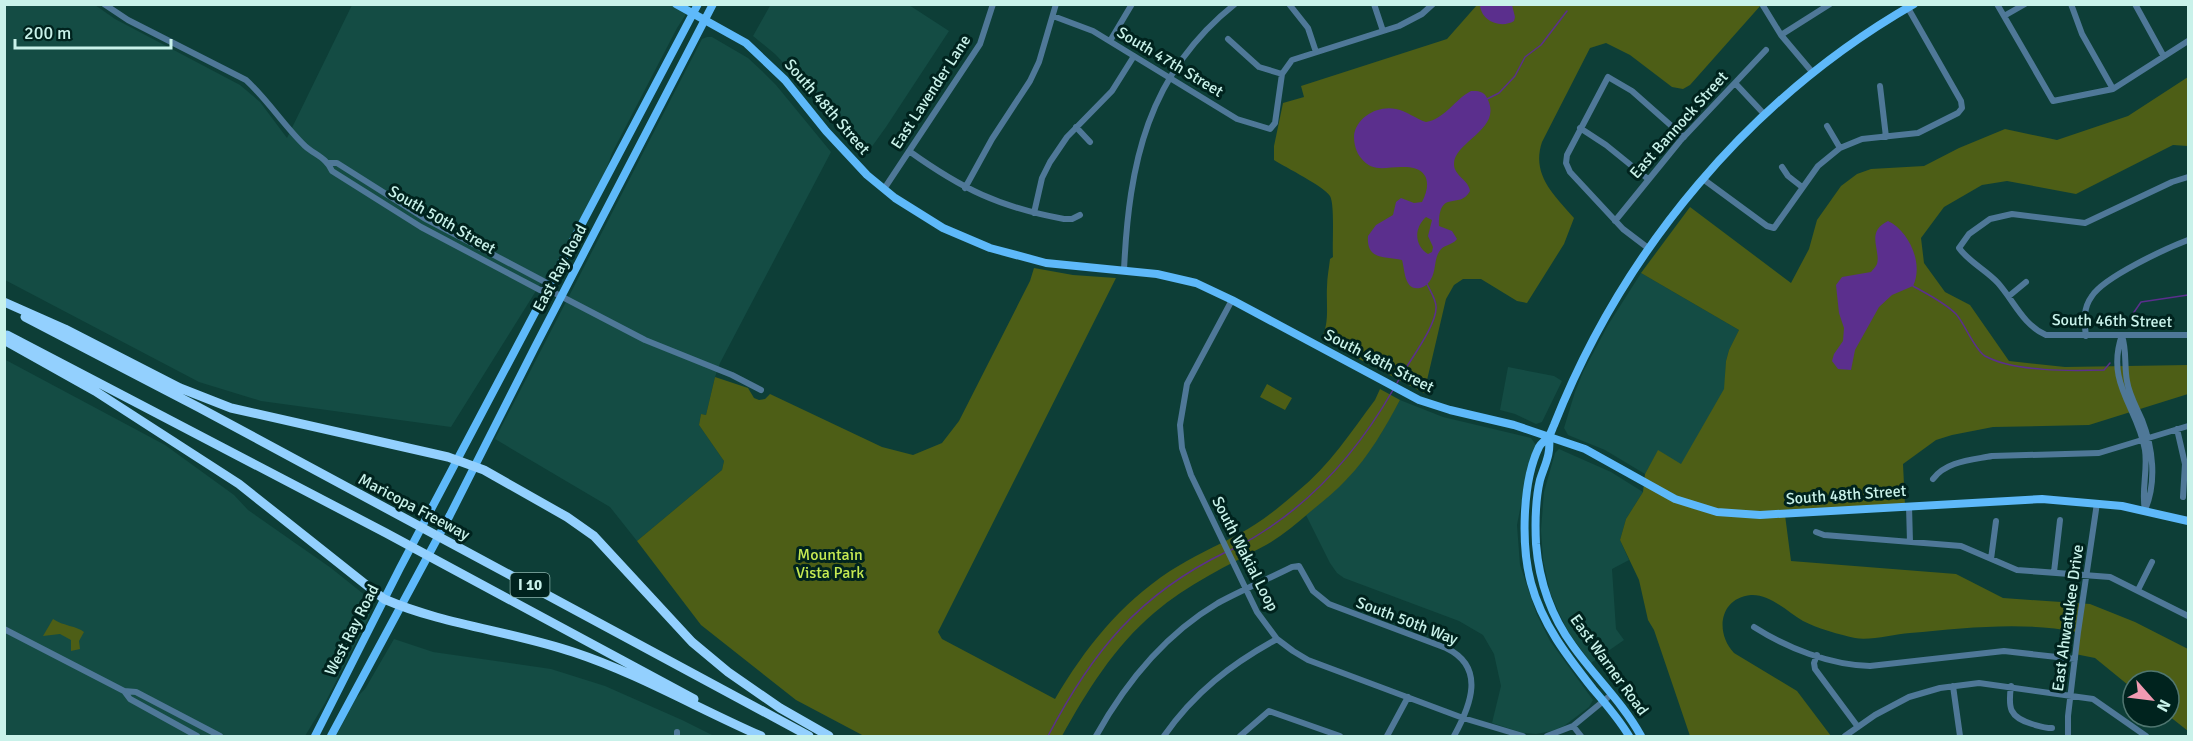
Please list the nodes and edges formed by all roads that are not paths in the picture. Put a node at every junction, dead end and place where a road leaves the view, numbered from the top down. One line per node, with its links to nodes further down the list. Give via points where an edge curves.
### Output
1 (104, 4): 61 (street, South 50th Street, via 246,80 306,146 328,163 338,163 424,218 545,282)
2 (676, 4): 19 (main road, South 48th Street)
3 (698, 4): 19 (main road, East Ray Road)
4 (713, 4): 22 (main road, East Ray Road)
5 (993, 4): 46 (street, East Lavender Lane, via 980,44)
6 (1056, 4): 20 (street)
7 (1132, 4): 27 (street)
8 (1235, 4): 34 (street, via 1202,35)
9 (1289, 4): 29 (street, via 1308,28)
10 (1374, 4): 23 (street)
11 (1432, 4): 23 (street, via 1413,19)
12 (1762, 4): 24 (street)
13 (1830, 4): 24 (street)
14 (1997, 4): 21 (street)
15 (2025, 4): 21 (street)
16 (2071, 4): 37 (street, via 2082,34)
17 (2135, 4): 30 (street)
18 (1911, 6): 32 (main road, East Warner Road); 43 (street, via 1962,108 1918,133)
19 (693, 14): 22 (main road, South 48th Street); 61 (main road, East Ray Road)
20 (1053, 16): 27 (street, South 47th Street); 52 (street, via 1040,62)
21 (2004, 16): 37 (street, via 2053,101)
22 (705, 20): 53 (main road, South 48th Street, via 746,43 766,60 837,144); 61 (main road, East Ray Road)
23 (1383, 31): 29 (street)
24 (1781, 35): 32 (street)
25 (1228, 39): 33 (street, via 1259,67)
26 (2188, 40): 30 (street)
27 (1110, 41): 31 (street, South 47th Street)
28 (1766, 50): 35 (street, East Bannock Street)
29 (1316, 52): 33 (street, via 1295,59)
30 (2163, 55): 37 (street)
31 (1134, 56): 34 (street, South 47th Street); 40 (street, via 1112,91)
32 (1813, 73): 38 (main road, East Warner Road)
33 (1282, 74): 34 (street, South 47th Street, via 1275,123 1267,129 1237,119)
34 (1170, 78): 59 (street, via 1153,111 1135,166)
35 (1735, 82): 38 (street); 42 (street, East Bannock Street)
36 (1880, 86): 43 (street)
37 (2113, 89)
38 (1765, 115): 50 (main road, East Warner Road)
39 (1827, 126): 45 (street)
40 (1076, 127): 44 (street); 54 (street, via 1042,178)
41 (1580, 128): 42 (street, via 1608,77 1632,92); 49 (street); 56 (street, via 1566,163)
42 (1684, 137): 49 (street, East Bannock Street)
43 (1886, 137): 45 (street, via 1862,139)
44 (1090, 142)
45 (1840, 148): 51 (street, via 1818,166)
46 (909, 151): 52 (street); 53 (street, East Lavender Lane)
47 (1782, 167): 51 (street)
48 (2188, 177): 62 (street, via 2085,223 2012,214 1990,219 1969,234 1959,248)
49 (1648, 179): 56 (street, East Bannock Street)
50 (1703, 179): 51 (street, via 1774,228); 58 (main road, East Warner Road)
51 (1802, 187)
52 (965, 188): 54 (street)
53 (884, 189): 59 (main road, South 48th Street, via 930,221 990,248 1046,263)
54 (1034, 213): 55 (street, via 1064,219)
55 (1080, 215)
56 (1615, 221): 58 (street)
57 (2188, 240): 68 (street, via 2098,288 2085,311)
58 (1648, 248): 73 (main road, East Warner Road, via 1588,346)
59 (1124, 270): 63 (main road, South 48th Street, via 1196,283)
60 (2026, 282): 62 (street)
61 (555, 293): 70 (street, South 50th Street, via 645,340); 75 (main road, East Ray Road); 76 (main road, East Ray Road)
62 (2009, 296): 68 (street, South 46th Street, via 2035,330 2054,336)
63 (1232, 300): 73 (main road, South 48th Street, via 1419,400); 93 (street, South Wakial Loop, via 1187,384 1180,435 1191,475)
64 (4, 304): 75 (highway, via 64,329 180,388 231,408); 122 (highway, Maricopa Freeway / I 10)
65 (4, 334): 121 (highway, I 10, via 386,533)
66 (2122, 335): 67 (street, South 46th Street); 68 (street, South 46th Street); 74 (street, via 2117,348 2119,381)
67 (2188, 335)
68 (2086, 336)
69 (4, 340): 95 (highway, via 105,397 239,484)
70 (761, 390)
71 (2188, 426): 72 (street)
72 (2177, 429): 74 (street); 78 (street, via 2185,464)
73 (1549, 436): 80 (main road, South 48th Street, via 1604,458 1675,499 1717,512 1785,514); 101 (main road, East Warner Road, via 1551,450 1540,480 1535,512 1538,568 1549,603); 102 (main road, East Warner Road, via 1539,446 1530,478 1525,538 1539,607)
74 (2145, 439): 77 (street, via 2084,455 1984,458 1948,466); 81 (street)
75 (457, 460): 76 (highway); 86 (main road, East Ray Road)
76 (476, 466): 88 (main road, East Ray Road); 123 (highway, via 594,536 676,625 719,665 780,708)
77 (1933, 478)
78 (2183, 497)
79 (2097, 502): 80 (main road, South 48th Street, via 2014,499); 81 (main road, South 48th Street); 92 (street, East Ahwatukee Drive)
80 (1909, 506): 87 (street)
81 (2145, 510): 84 (main road, South 48th Street)
82 (2060, 520): 91 (street)
83 (1996, 521): 89 (street)
84 (2188, 521)
85 (1816, 532): 87 (street)
86 (416, 537): 95 (main road, West Ray Road)
87 (1910, 542): 89 (street, via 1961,546)
88 (433, 546): 96 (main road, West Ray Road)
89 (1991, 559): 91 (street, via 2018,570)
90 (2152, 562): 94 (street)
91 (2054, 572): 92 (street)
92 (2087, 574): 94 (street, via 2110,577); 104 (street, East Ahwatukee Drive)
93 (1245, 589): 100 (street, South Wakial Loop); 112 (street, South 50th Way, via 1299,566 1313,591 1329,604 1446,648 1463,658 1471,672); 124 (street, via 1198,616 1156,652 1123,692)
94 (2138, 590): 97 (street)
95 (384, 599): 96 (highway); 119 (main road, West Ray Road)
96 (402, 607): 120 (main road, West Ray Road); 121 (highway, via 590,658)
97 (2188, 616)
98 (1754, 627): 103 (street, via 1786,645)
99 (4, 629): 107 (street)
100 (1277, 639): 110 (street, South Wakial Loop, via 1308,660); 125 (street, via 1205,687)
101 (1573, 646): 102 (main road); 108 (main road, East Warner Road)
102 (1565, 653): 111 (main road, East Warner Road)
103 (1817, 655): 104 (street, via 1870,666 2004,651); 114 (street, via 1815,669)
104 (2075, 659): 109 (street, East Ahwatukee Drive)
105 (1953, 686): 106 (street); 114 (street, via 1909,697); 136 (street)
106 (2011, 686): 109 (street); 115 (street, via 2010,708 2017,718)
107 (124, 691): 117 (street, via 130,699); 118 (street, via 136,692)
108 (1612, 694): 111 (street); 134 (main road, East Warner Road)
109 (2071, 695): 137 (street, East Ahwatukee Drive); 138 (street, via 2093,699)
110 (1408, 697): 112 (street, South Wakial Loop); 128 (street)
111 (1604, 700): 113 (street); 133 (main road, East Warner Road)
112 (1463, 717): 129 (street, South 50th Way); 130 (street, South Wakial Loop)
113 (1573, 726): 131 (street); 132 (street)
114 (1858, 727): 135 (street)
115 (2052, 728)
116 (1321, 733): 126 (street, via 1269,711); 127 (street)
117 (197, 736)
118 (220, 736)
119 (315, 736)
120 (331, 736)
121 (762, 736)
122 (809, 736)
123 (829, 736)
124 (1096, 736)
125 (1164, 736)
126 (1240, 736)
127 (1340, 736)
128 (1387, 736)
129 (1454, 736)
130 (1519, 736)
131 (1547, 736)
132 (1581, 736)
133 (1629, 736)
134 (1641, 736)
135 (1845, 736)
136 (1960, 736)
137 (2068, 736)
138 (2143, 736)

